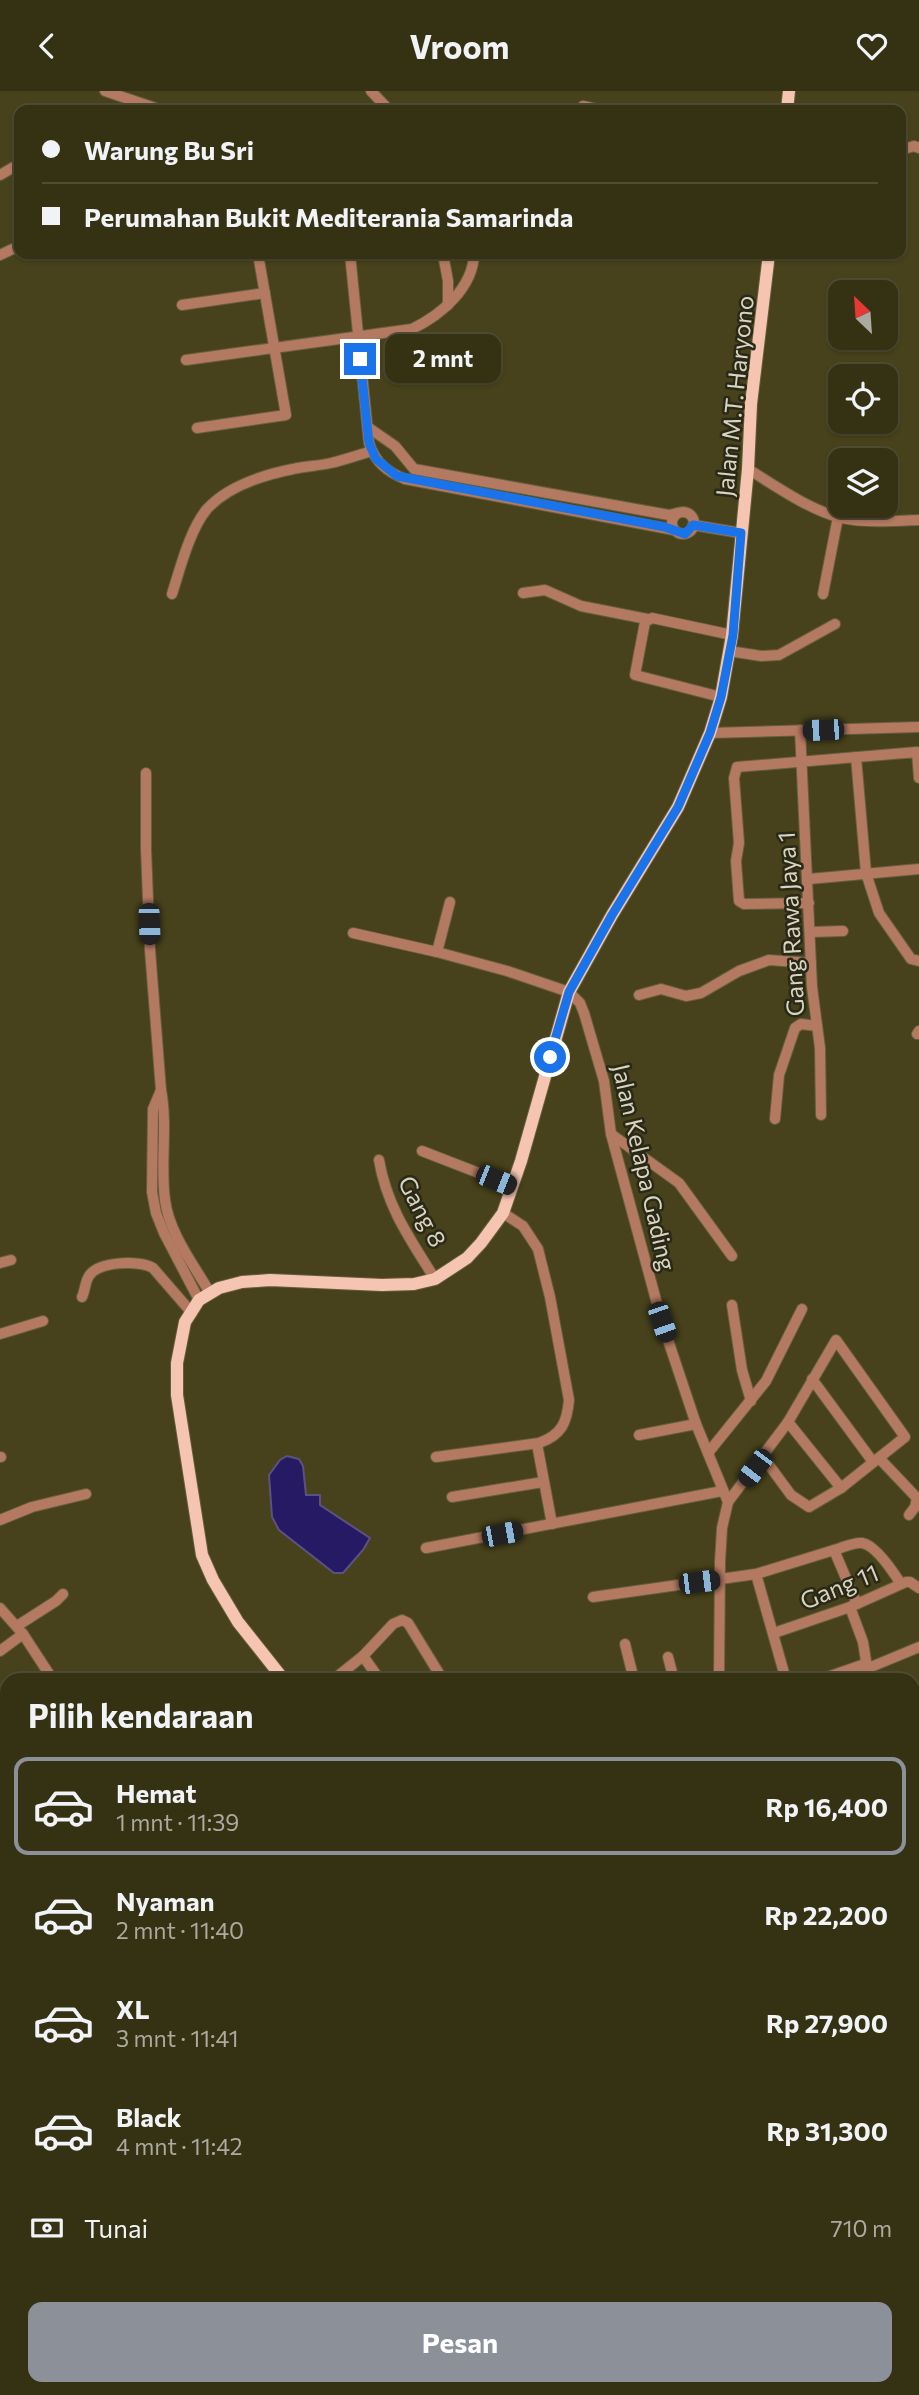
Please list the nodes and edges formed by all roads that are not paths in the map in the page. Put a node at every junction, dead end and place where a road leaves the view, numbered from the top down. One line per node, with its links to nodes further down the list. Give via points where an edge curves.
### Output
1 (105, 91): 3 (street)
2 (371, 91): 4 (street)
3 (146, 105)
4 (384, 105)
5 (259, 259): 10 (street)
6 (350, 259): 13 (street)
7 (444, 259): 12 (street)
8 (473, 259): 12 (street, via 471,273)
9 (768, 259): 20 (main road, Jalan M.T. Haryono)
10 (265, 293): 11 (street); 14 (street)
11 (182, 305)
12 (448, 305): 13 (street, via 412,329)
13 (357, 337): 14 (street); 17 (street)
14 (275, 348): 15 (street); 16 (street, via 286,415)
15 (186, 360)
16 (197, 428)
17 (369, 428): 18 (street); 19 (street, via 394,446)
18 (372, 451): 21 (street, via 388,471); 31 (street, via 263,476 225,495 207,510 195,530)
19 (414, 469): 21 (street); 23 (street)
20 (748, 469): 22 (street); 29 (main road, Jalan M.T. Haryono)
21 (409, 480): 28 (street)
22 (828, 512)
23 (673, 514): 27 (street, via 689,514); 28 (street)
24 (838, 518): 32 (street)
25 (844, 518): 26 (street)
26 (919, 520)
27 (693, 525): 28 (street, via 685,534); 29 (street)
28 (674, 530)
29 (741, 533): 35 (main road, Jalan M.T. Haryono)
30 (523, 593): 33 (street, via 545,590 581,606)
31 (173, 594)
32 (823, 594)
33 (647, 619): 35 (street); 37 (street, via 635,675)
34 (835, 624): 36 (street, via 779,655)
35 (733, 635): 36 (main road, Jalan M.T. Haryono)
36 (729, 651): 37 (main road, Jalan M.T. Haryono)
37 (721, 697): 40 (main road, Jalan M.T. Haryono)
38 (919, 727): 39 (street)
39 (800, 730): 40 (street); 42 (street, Gang Rawa Jaya 1)
40 (710, 733): 56 (main road, Jalan M.T. Haryono, via 678,807)
41 (856, 757): 42 (street); 44 (street, via 916,753); 46 (street)
42 (801, 762): 47 (street, Gang Rawa Jaya 1); 49 (street, via 742,765 735,771 738,898 744,904)
43 (146, 773): 69 (street, via 150,950 161,1090 153,1109 152,1192 160,1223)
44 (919, 778)
45 (919, 869): 46 (street)
46 (866, 873): 47 (street); 54 (street, via 884,920 913,961)
47 (809, 879): 49 (street, Gang Rawa Jaya 1)
48 (450, 902): 53 (street)
49 (809, 904): 51 (street, Gang Rawa Jaya 1)
50 (843, 931): 51 (street)
51 (811, 932): 55 (street, Gang Rawa Jaya 1)
52 (352, 933): 53 (street)
53 (437, 952): 56 (street)
54 (919, 961)
55 (811, 963): 57 (street, via 769,960 701,993 686,996 661,989); 58 (street, Gang Rawa Jaya 1)
56 (569, 992): 61 (street, Jalan Kelapa Gading, via 580,1003 600,1064); 64 (main road, Jalan M.T. Haryono)
57 (639, 995)
58 (817, 1026): 59 (street, Gang Rawa Jaya 1); 60 (street, via 795,1028 779,1075)
59 (821, 1115)
60 (775, 1119)
61 (611, 1134): 66 (street, via 679,1183); 78 (street, Jalan Kelapa Gading, via 662,1322)
62 (422, 1151): 64 (street)
63 (379, 1160): 67 (street, Gang 8, via 393,1208)
64 (512, 1186): 65 (main road, Jalan M.T. Haryono)
65 (503, 1213): 67 (main road, Jalan M.T. Haryono, via 467,1258); 80 (street, via 523,1226 538,1249 569,1400 563,1429)
66 (732, 1256)
67 (435, 1279): 69 (main road, Jalan M.T. Haryono, via 383,1285 242,1282)
68 (82, 1297): 72 (street, via 94,1270 146,1264)
69 (204, 1297): 72 (main road)
70 (732, 1305): 76 (street)
71 (802, 1309): 76 (street)
72 (192, 1313): 112 (main road, via 179,1342 177,1395 202,1555 237,1622)
73 (43, 1321): 74 (street)
74 (0, 1334)
75 (812, 1379): 77 (street); 84 (street); 84 (street, via 836,1340 904,1433 904,1440)
76 (751, 1401): 81 (street)
77 (788, 1422): 83 (street); 86 (street)
78 (696, 1424): 79 (street); 81 (street, Jalan Kelapa Gading)
79 (639, 1436)
80 (537, 1444): 82 (street); 85 (street)
81 (708, 1453): 88 (street, Jalan Kelapa Gading)
82 (436, 1457)
83 (763, 1457): 86 (street, via 805,1506); 88 (street)
84 (876, 1460): 86 (street); 90 (street, via 916,1498)
85 (543, 1482): 89 (street); 92 (street)
86 (841, 1488)
87 (86, 1494): 91 (street)
88 (725, 1496): 92 (street); 96 (street)
89 (452, 1497)
90 (909, 1515)
91 (0, 1520)
92 (552, 1524): 93 (street)
93 (426, 1548)
94 (834, 1550): 95 (street); 97 (street, via 858,1543 869,1546); 101 (street)
95 (756, 1574): 96 (street); 104 (street)
96 (721, 1580): 100 (street); 118 (street)
97 (901, 1584): 98 (street, Gang 11, via 910,1582); 101 (street, Gang 11)
98 (919, 1588)
99 (63, 1594): 103 (street)
100 (593, 1597)
101 (853, 1605): 104 (street, Gang 11); 110 (street)
102 (0, 1608): 103 (street)
103 (20, 1630): 107 (street); 111 (street)
104 (774, 1633): 119 (street)
105 (625, 1644): 116 (street)
106 (919, 1647): 110 (street)
107 (0, 1651)
108 (363, 1656): 113 (street); 114 (street); 115 (street, via 402,1620)
109 (668, 1657): 117 (street)
110 (867, 1671)
111 (48, 1673)
112 (278, 1673)
113 (342, 1673)
114 (375, 1673)
115 (439, 1673)
116 (632, 1673)
117 (672, 1673)
118 (719, 1673)
119 (784, 1673)

